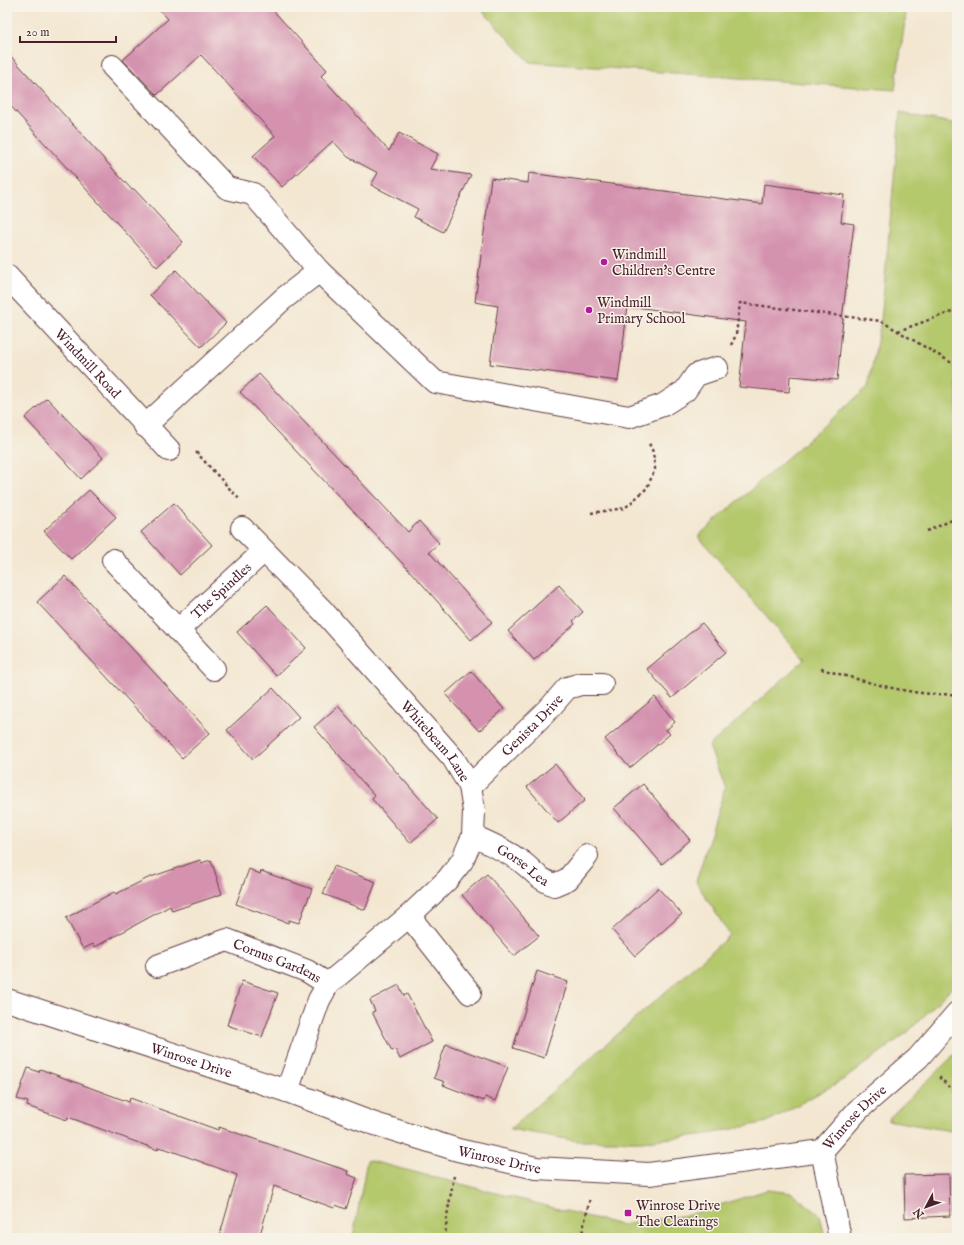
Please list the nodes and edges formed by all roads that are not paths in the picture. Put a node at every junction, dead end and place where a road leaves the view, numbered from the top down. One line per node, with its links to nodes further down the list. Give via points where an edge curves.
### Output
1 (112, 66): 2 (street, via 227,188 253,194)
2 (319, 271): 4 (street, via 435,382 629,417 663,405 685,391 696,375); 5 (street, via 283,299)
3 (7, 276): 5 (street, Windmill Road)
4 (717, 368)
5 (145, 426): 6 (street, Windmill Road)
6 (169, 450)
7 (242, 528): 8 (street, Whitebeam Lane)
8 (264, 551): 10 (street, The Spindles); 13 (street, Whitebeam Lane, via 323,611 453,758)
9 (113, 560): 10 (street, The Spindles)
10 (178, 630): 11 (street, The Spindles)
11 (214, 669)
12 (602, 684): 13 (street, Genista Drive, via 581,684 568,688)
13 (470, 786): 14 (street, Whitebeam Lane, via 474,811)
14 (473, 836): 15 (street, Gorse Lea, via 502,849 523,863 541,880 554,885 568,879); 16 (street, Whitebeam Lane, via 462,861 447,880)
15 (587, 856)
16 (409, 916): 18 (street, Whitebeam Lane); 19 (street)
17 (156, 966): 18 (street, Cornus Gardens, via 226,940 307,970)
18 (328, 984): 22 (street, Whitebeam Lane, via 319,1000)
19 (470, 993)
20 (7, 1000): 22 (street, Winrose Drive)
21 (957, 1013): 23 (street, Winrose Drive, via 918,1058 858,1110)
22 (287, 1091): 23 (street, Winrose Drive, via 372,1123 458,1150 536,1168 649,1174)
23 (822, 1151): 24 (street)
24 (840, 1238)

